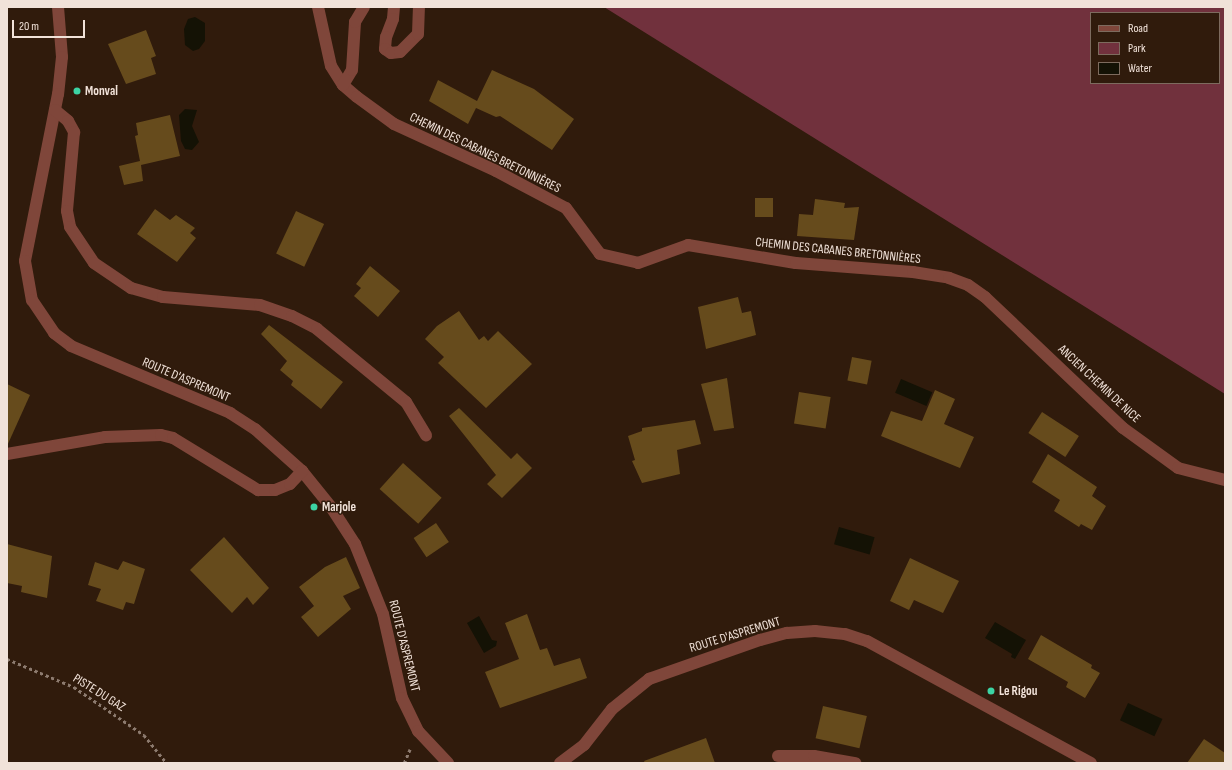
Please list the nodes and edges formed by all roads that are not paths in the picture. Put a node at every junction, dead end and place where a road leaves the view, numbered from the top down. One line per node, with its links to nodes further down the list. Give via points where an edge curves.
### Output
1 (58, 7): 7 (street, ROUTE D'ASPREMONT, via 62,57)
2 (318, 7): 6 (street, CHEMIN DES CABANES BRETONNIÈRES, via 332,66)
3 (364, 7): 6 (street, via 355,22 352,70)
4 (394, 7): 5 (street, via 385,49 391,53 400,52 418,34)
5 (419, 7)
6 (343, 85): 8 (street, CHEMIN DES CABANES BRETONNIÈRES, via 394,124 496,171 566,208 600,254 638,263 688,245 796,263 913,272)
7 (55, 110): 9 (street, via 68,121 74,132 67,211 70,227 94,263 131,288 163,297 260,306 305,322 340,345 406,402); 11 (street, ROUTE D'ASPREMONT, via 42,161 25,261 32,300 42,317 71,346 230,413 255,429)
8 (968, 285): 12 (street, ANCIEN CHEMIN DE NICE, via 1028,336 1123,428 1178,468)
9 (426, 435)
10 (7, 454): 11 (street, via 105,436 149,434 173,438 258,490 275,490 290,484)
11 (302, 471): 14 (street, ROUTE D'ASPREMONT, via 331,507 355,544 383,614 402,698 418,731)
12 (1225, 480)
13 (778, 756): 16 (street, via 814,756)
14 (448, 763)
15 (560, 763): 17 (street, ROUTE D'ASPREMONT, via 584,745 612,709 650,679 760,640 787,633 815,631 845,634 867,641)
16 (855, 763)
17 (1091, 763)

